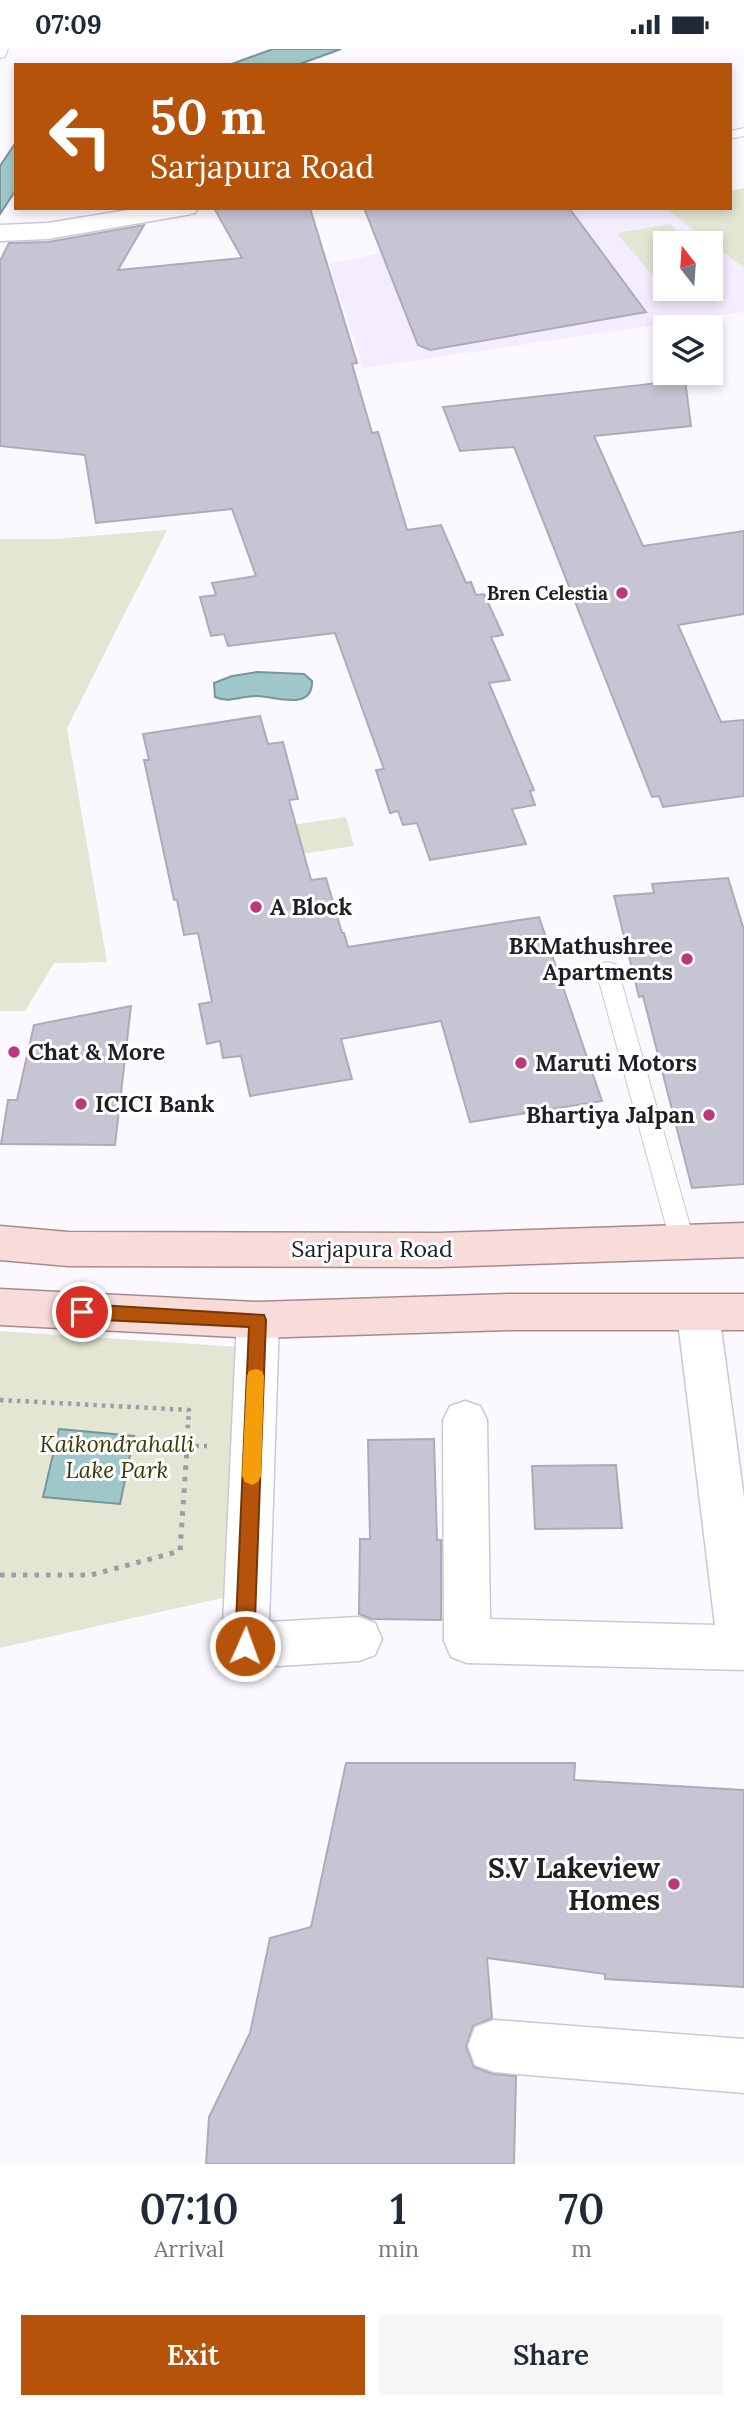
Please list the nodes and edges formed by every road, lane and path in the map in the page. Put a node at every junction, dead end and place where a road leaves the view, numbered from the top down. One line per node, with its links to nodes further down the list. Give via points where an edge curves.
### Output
1 (174, 210): 2 (street, via 48,231)
2 (0, 233)
3 (607, 970): 4 (lane)
4 (682, 1240): 5 (main road, Sarjapura Road); 6 (main road, Sarjapura Road, via 439,1250 68,1249)
5 (744, 1240)
6 (0, 1243)
7 (0, 1307): 10 (main road)
8 (744, 1312): 9 (main road)
9 (698, 1313): 10 (main road, via 508,1312); 15 (street)
10 (258, 1320): 14 (street, via 245,1646)
11 (0, 1400): 13 (path, via 189,1410 180,1551 91,1575)
12 (465, 1420): 15 (street, via 467,1641)
13 (0, 1575)
14 (359, 1639)
15 (743, 1648)
16 (494, 2046): 17 (street)
17 (744, 2066)

